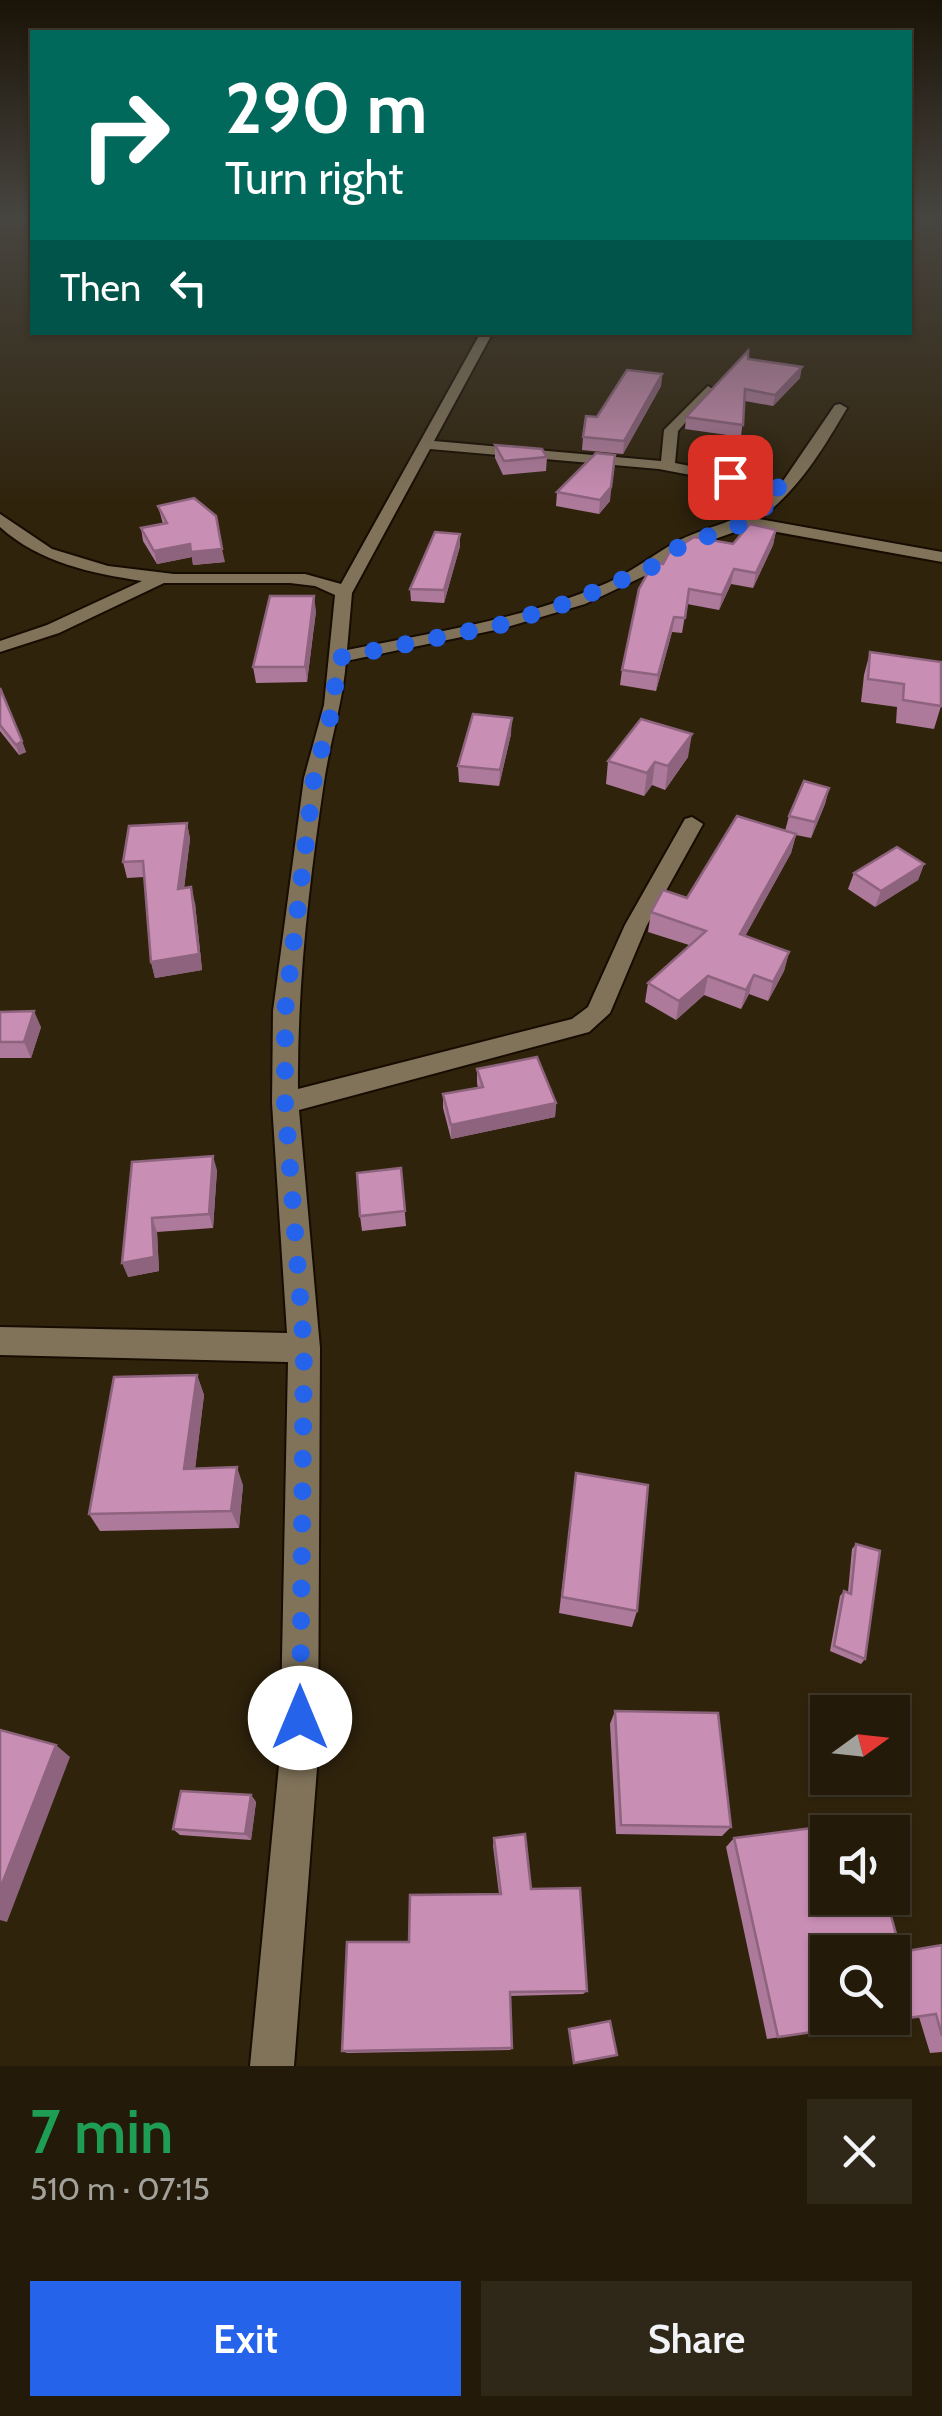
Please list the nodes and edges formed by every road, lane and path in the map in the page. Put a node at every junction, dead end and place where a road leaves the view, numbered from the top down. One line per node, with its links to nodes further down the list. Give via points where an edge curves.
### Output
1 (485, 335): 4 (street)
2 (708, 390): 5 (street, via 670,430)
3 (840, 408): 6 (street)
4 (429, 444): 5 (street); 11 (street)
5 (668, 467): 6 (street)
6 (784, 490): 8 (street)
7 (0, 519): 10 (street, via 35,548)
8 (748, 522): 9 (street); 13 (street, via 680,546 654,566 555,607)
9 (942, 557)
10 (159, 579): 11 (street, via 291,578 329,583); 12 (street)
11 (344, 593): 13 (street)
12 (0, 647)
13 (338, 658): 15 (street, via 314,778 285,1011)
14 (692, 824): 15 (street, via 636,925 598,1013 580,1026)
15 (285, 1103): 17 (street)
16 (0, 1341): 17 (street)
17 (304, 1348): 18 (street, via 299,1755)
18 (272, 2066)

